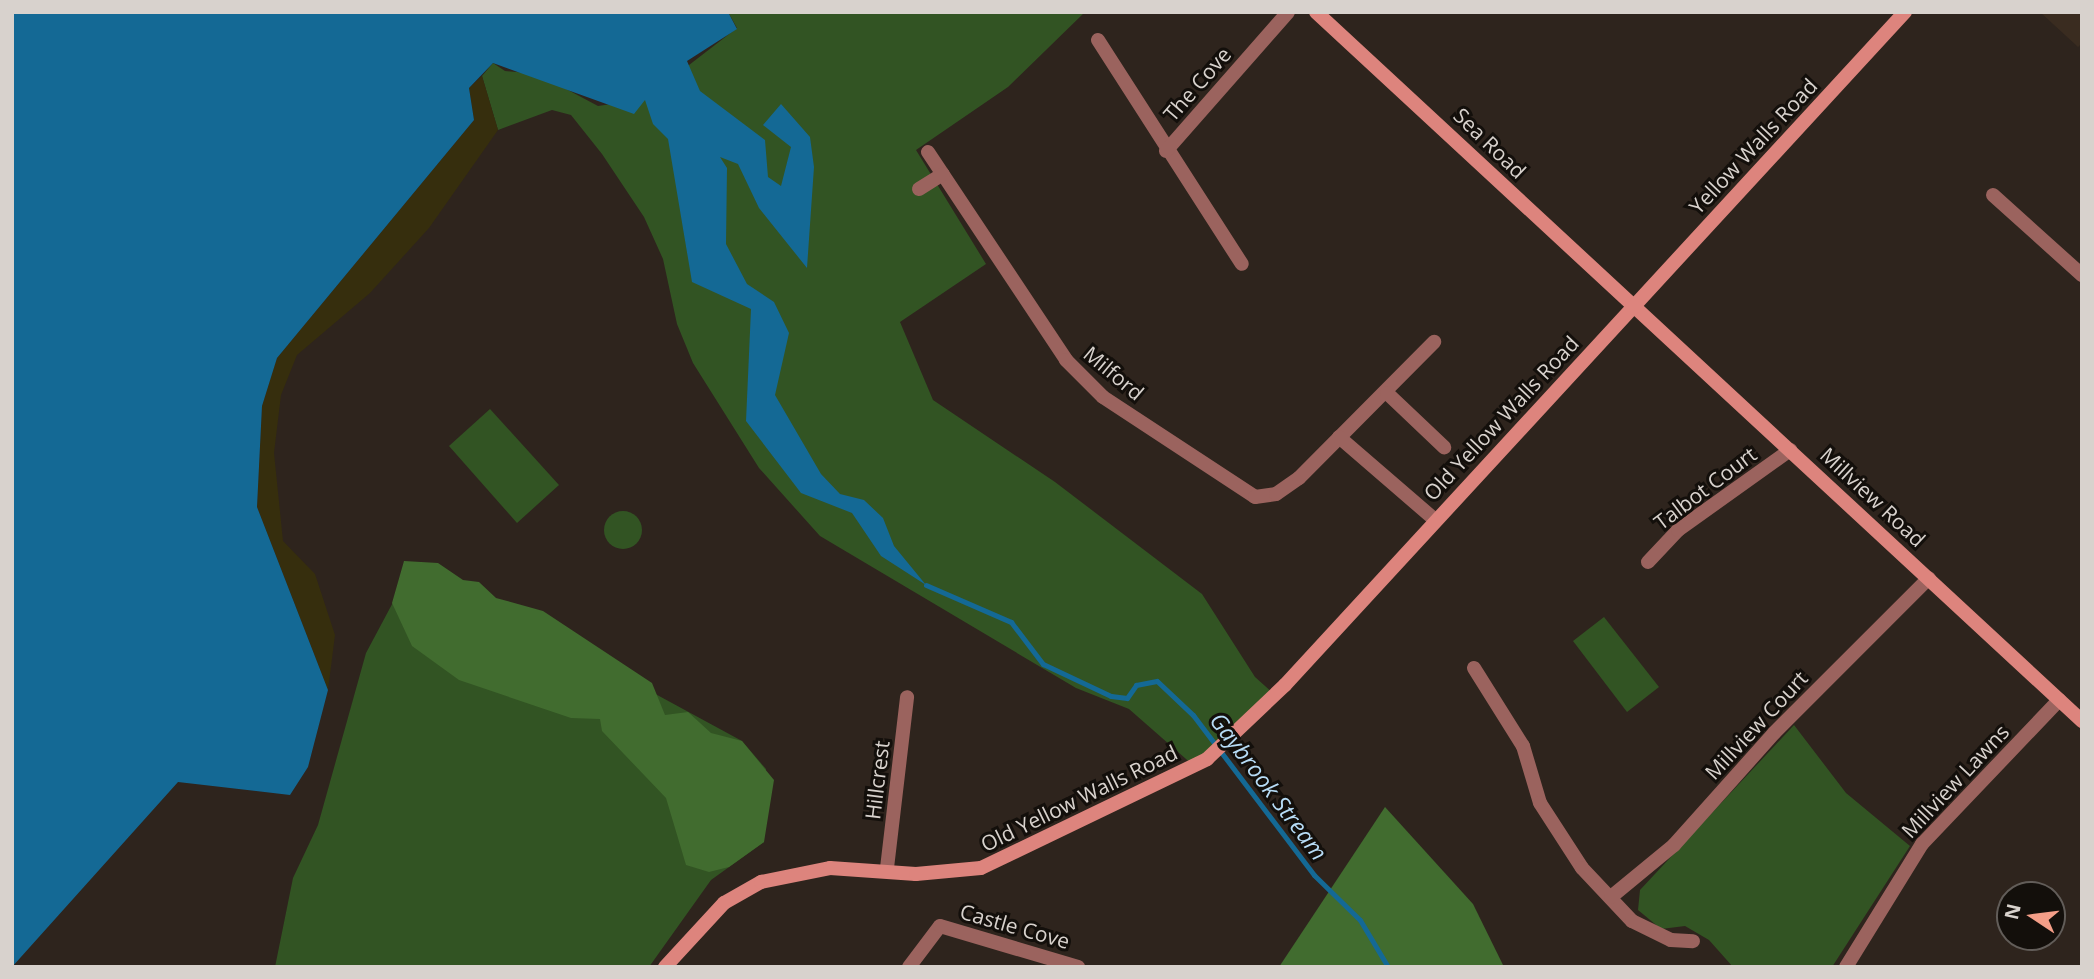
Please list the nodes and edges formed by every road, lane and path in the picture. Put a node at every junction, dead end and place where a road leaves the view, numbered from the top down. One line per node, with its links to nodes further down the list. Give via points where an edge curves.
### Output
1 (1288, 12): 5 (street, The Cove)
2 (1316, 12): 12 (street, Sea Road)
3 (1905, 12): 12 (street, Yellow Walls Road)
4 (1098, 40): 5 (street, The Cove)
5 (1166, 151): 10 (street, The Cove)
6 (928, 152): 7 (street, Milford)
7 (943, 174): 8 (street); 15 (street, Milford, via 1066,360 1103,397 1255,497 1276,494 1299,478)
8 (919, 190)
9 (1993, 195): 11 (street)
10 (1242, 264)
11 (2082, 275)
12 (1632, 307): 17 (street, Millview Road); 18 (street, Old Yellow Walls Road)
13 (1434, 342): 14 (street, Milford)
14 (1387, 394): 15 (street, Milford); 16 (street)
15 (1339, 437): 18 (street)
16 (1444, 447)
17 (1790, 450): 19 (street, Talbot Court, via 1678,530); 20 (street, Millview Road)
18 (1435, 520): 25 (street, Old Yellow Walls Road, via 1209,757 981,868 916,874)
19 (1648, 562)
20 (1929, 578): 23 (street, Millview Road); 26 (street, Millview Court, via 1674,845)
21 (1474, 668): 26 (street, via 1523,746 1540,803 1559,837)
22 (907, 696): 25 (street, Hillcrest)
23 (2059, 700): 24 (street, Millview Road); 31 (street, Millview Lawns, via 1922,844)
24 (2082, 721)
25 (887, 868): 28 (street, Old Yellow Walls Road, via 797,871 761,882 715,910)
26 (1611, 897): 27 (street, via 1650,932)
27 (1693, 941)
28 (665, 967)
29 (909, 967): 30 (street, Castle Cove, via 940,926)
30 (1077, 967)
31 (1846, 967)

